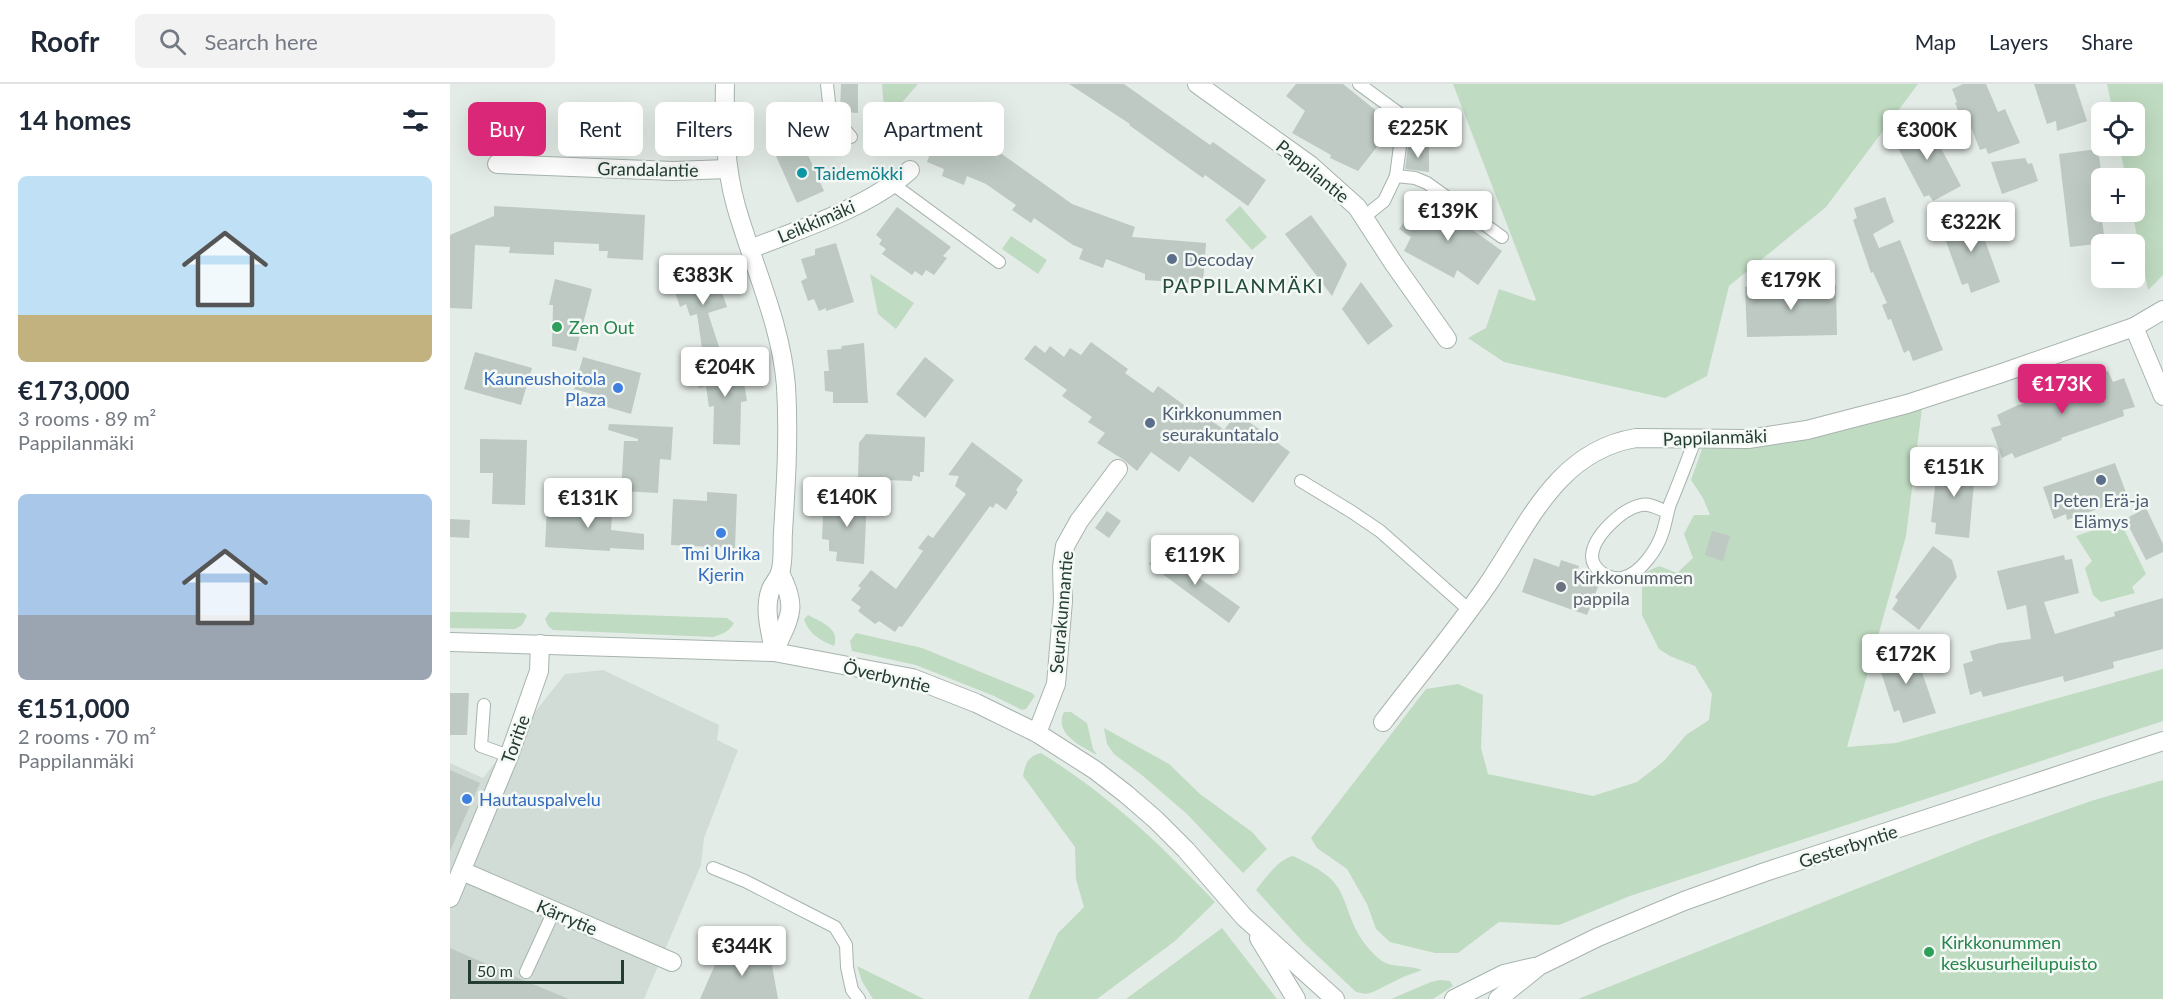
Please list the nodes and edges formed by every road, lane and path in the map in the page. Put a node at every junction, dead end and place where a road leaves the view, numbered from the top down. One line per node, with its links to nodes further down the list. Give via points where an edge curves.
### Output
1 (725, 84): 7 (street)
2 (828, 84): 5 (lane)
3 (1197, 84): 11 (street, Pappilantie, via 1310,165)
4 (1359, 84): 9 (lane, via 1403,119)
5 (829, 102)
6 (497, 164): 7 (street, Grandalantie, via 673,171)
7 (728, 169): 13 (street)
8 (910, 170): 10 (street, Leikkimäki)
9 (1396, 176): 11 (lane, via 1384,201); 12 (lane, via 1427,183)
10 (894, 185): 13 (street, Leikkimäki, via 825,219); 14 (lane)
11 (1364, 217): 17 (street, Pappilantie)
12 (1502, 237)
13 (750, 249): 26 (street, via 771,311 786,385 786,483 780,573 790,592 791,610)
14 (999, 262)
15 (2163, 310): 16 (street, Pappilanmäki)
16 (2134, 327): 18 (street); 19 (street, Pappilanmäki, via 1907,404 1807,430 1748,439)
17 (1448, 339)
18 (2163, 396)
19 (1695, 440): 22 (lane); 23 (street, Pappilanmäki, via 1621,441 1576,464 1545,494 1488,585)
20 (1118, 469): 29 (street, Seurakunnantie, via 1065,546 1056,684)
21 (1301, 481): 23 (lane, via 1380,531)
22 (1667, 512): 22 (lane, via 1657,545 1634,572 1622,578 1611,577 1596,567 1592,557 1595,544 1623,513 1642,505)
23 (1468, 609): 28 (street, Pappilanmäki)
24 (450, 642): 25 (street, Överbyntie)
25 (540, 644): 26 (street, Överbyntie); 31 (street, Toritie, via 540,671)
26 (774, 652): 29 (street, Överbyntie, via 912,678)
27 (484, 705): 31 (lane, via 481,746)
28 (1383, 722)
29 (1037, 733): 36 (street, Överbyntie, via 1095,770 1156,820)
30 (2163, 741): 38 (street, Gesterbyntie, via 1724,887 1598,937)
31 (509, 756): 33 (street, Toritie)
32 (713, 868): 40 (lane, via 745,880 836,927 846,945 852,990)
33 (462, 871): 34 (street, Toritie); 35 (street, Kärrytie)
34 (450, 898)
35 (554, 911): 37 (street, Kärrytie); 39 (lane)
36 (1244, 917): 41 (street, Överbyntie); 42 (street, Överbyntie)
37 (672, 962)
38 (1539, 966): 43 (street, Gesterbyntie, via 1504,974); 44 (street, Gesterbyntie)
39 (526, 972)
40 (859, 999)
41 (1296, 999)
42 (1335, 999)
43 (1454, 999)
44 (1498, 999)

